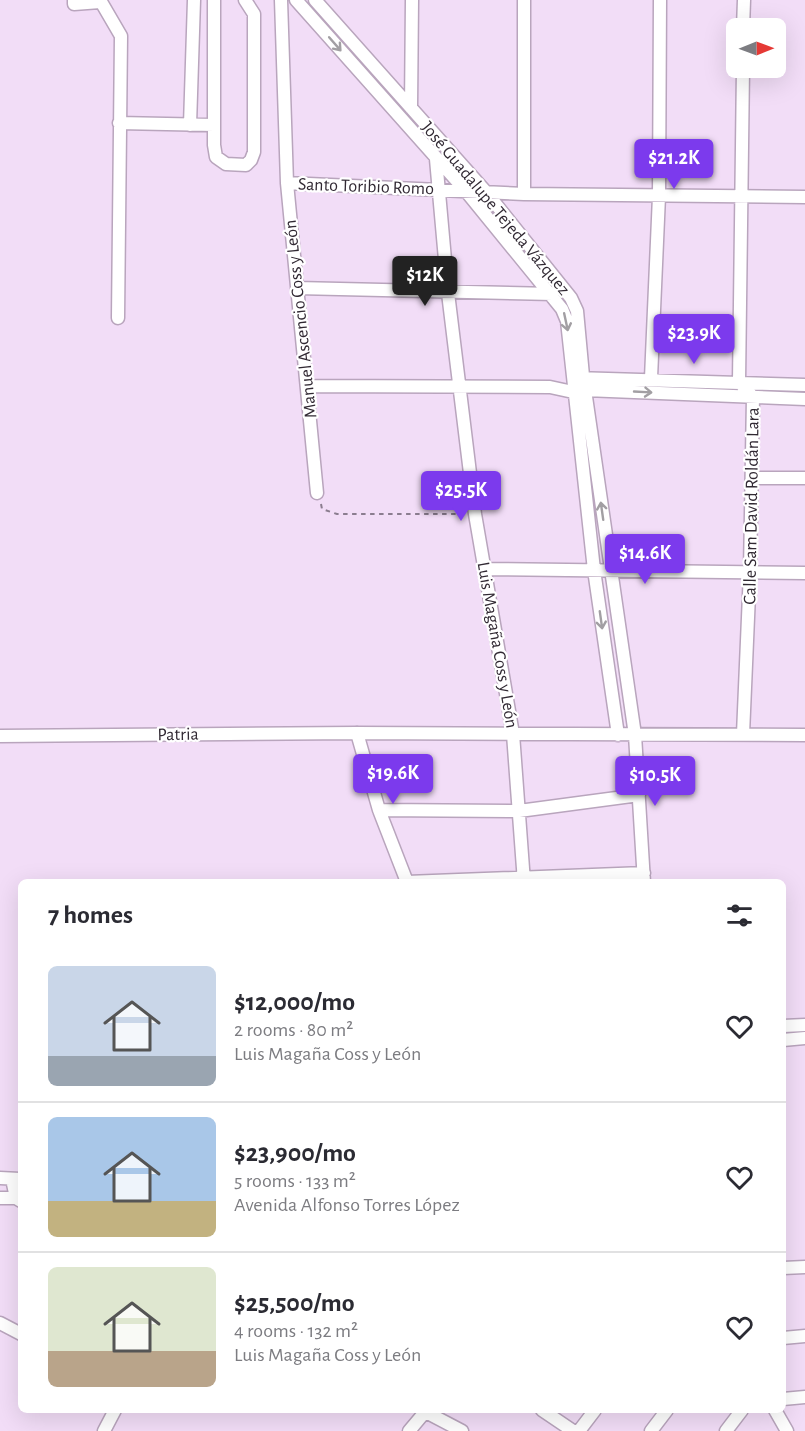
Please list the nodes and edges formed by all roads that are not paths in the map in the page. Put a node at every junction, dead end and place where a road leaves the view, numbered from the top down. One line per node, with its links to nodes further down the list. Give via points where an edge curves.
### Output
1 (74, 0): 12 (street, via 74,4)
2 (194, 0): 17 (street)
3 (214, 0): 18 (street)
4 (245, 0): 18 (street, via 254,14 252,160 246,165 226,164 216,157)
5 (281, 0): 20 (street, Manuel Ascencio Coss y León)
6 (296, 0): 19 (street, José Guadalupe Tejeda Vázquez, one-way to 19)
7 (315, 0): 15 (street, José Guadalupe Tejeda Vázquez)
8 (412, 0): 15 (street)
9 (524, 0): 24 (street)
10 (660, 0): 25 (street)
11 (744, 0): 13 (street)
12 (100, 1): 16 (street, via 121,36)
13 (743, 18)
14 (742, 78): 26 (street, Calle Sam David Roldán Lara)
15 (411, 108): 23 (street, José Guadalupe Tejeda Vázquez)
16 (119, 123): 17 (street); 31 (street)
17 (190, 125): 18 (street)
18 (214, 125)
19 (436, 159): 21 (street, Luis Magaña Coss y León); 22 (street, José Guadalupe Tejeda Vázquez)
20 (287, 183): 21 (street, Santo Toribio Romo); 28 (street, Manuel Ascencio Coss y León)
21 (438, 189): 22 (street, Santo Toribio Romo); 29 (street, Luis Magaña Coss y León)
22 (465, 190): 23 (street, Santo Toribio Romo); 30 (street, José Guadalupe Tejeda Vázquez)
23 (486, 192): 24 (street, Santo Toribio Romo); 32 (street, José Guadalupe Tejeda Vázquez, via 571,298 577,311)
24 (524, 194): 25 (street, Santo Toribio Romo)
25 (659, 196): 26 (street, Santo Toribio Romo); 33 (street)
26 (740, 196): 27 (street, Santo Toribio Romo); 34 (street, Calle Sam David Roldán Lara)
27 (805, 197)
28 (297, 288): 29 (street); 36 (street, Manuel Ascencio Coss y León)
29 (448, 293): 30 (street); 38 (street, Luis Magaña Coss y León)
30 (553, 294): 32 (street, José Guadalupe Tejeda Vázquez, one-way to 32, via 567,321)
31 (118, 318)
32 (577, 377): 33 (street); 37 (street); 39 (street, José Guadalupe Tejeda Vázquez)
33 (651, 378): 34 (street)
34 (739, 382): 35 (street); 40 (street, Calle Sam David Roldán Lara)
35 (805, 385)
36 (307, 386): 38 (street); 44 (street, Manuel Ascencio Coss y León)
37 (549, 387): 38 (street); 39 (street)
38 (460, 388): 45 (street, Luis Magaña Coss y León)
39 (579, 391): 40 (street, one-way to 40); 46 (street, José Guadalupe Tejeda Vázquez); 47 (street, José Guadalupe Tejeda Vázquez, one-way to 39)
40 (753, 397): 41 (street); 42 (street, Calle Sam David Roldán Lara)
41 (805, 399)
42 (753, 478): 43 (street); 48 (street, Calle Sam David Roldán Lara)
43 (805, 478)
44 (317, 493)
45 (485, 569): 46 (street); 51 (street, Luis Magaña Coss y León)
46 (594, 570): 47 (street); 53 (street, José Guadalupe Tejeda Vázquez, one-way to 53)
47 (611, 570): 48 (street); 54 (street, José Guadalupe Tejeda Vázquez)
48 (750, 571): 49 (street); 52 (street, Calle Sam David Roldán Lara)
49 (805, 573)
50 (357, 733): 51 (street, Patria); 56 (street, Patria); 58 (street)
51 (513, 734): 53 (street, Patria); 59 (street, Luis Magaña Coss y León)
52 (743, 734): 54 (street, Patria); 55 (street, Patria)
53 (618, 735): 54 (street, Patria)
54 (635, 735): 57 (street, José Guadalupe Tejeda Vázquez)
55 (805, 735)
56 (0, 736)
57 (639, 795): 59 (street); 60 (street, José Guadalupe Tejeda Vázquez)
58 (379, 810): 59 (street); 61 (street)
59 (519, 812): 62 (street, Luis Magaña Coss y León)
60 (644, 877): 63 (street)
61 (406, 879)
62 (524, 879)
63 (564, 879)
64 (805, 1025): 65 (street)
65 (786, 1026)
66 (805, 1038): 67 (street)
67 (786, 1040)
68 (14, 1180): 69 (street)
69 (18, 1195)
70 (0, 1198): 71 (street)
71 (18, 1199)
72 (805, 1267): 73 (street)
73 (786, 1268)
74 (0, 1323): 75 (street)
75 (18, 1332)
76 (805, 1336): 77 (street)
77 (786, 1338)
78 (805, 1397): 79 (street)
79 (786, 1399)
80 (113, 1413): 88 (street)
81 (422, 1413): 89 (street)
82 (428, 1413): 90 (street)
83 (546, 1413): 91 (street)
84 (594, 1413): 92 (street)
85 (665, 1413): 93 (street)
86 (740, 1413): 94 (street)
87 (777, 1413): 95 (street)
88 (104, 1431)
89 (409, 1431)
90 (462, 1431)
91 (573, 1431)
92 (579, 1431)
93 (651, 1431)
94 (726, 1431)
95 (787, 1431)

